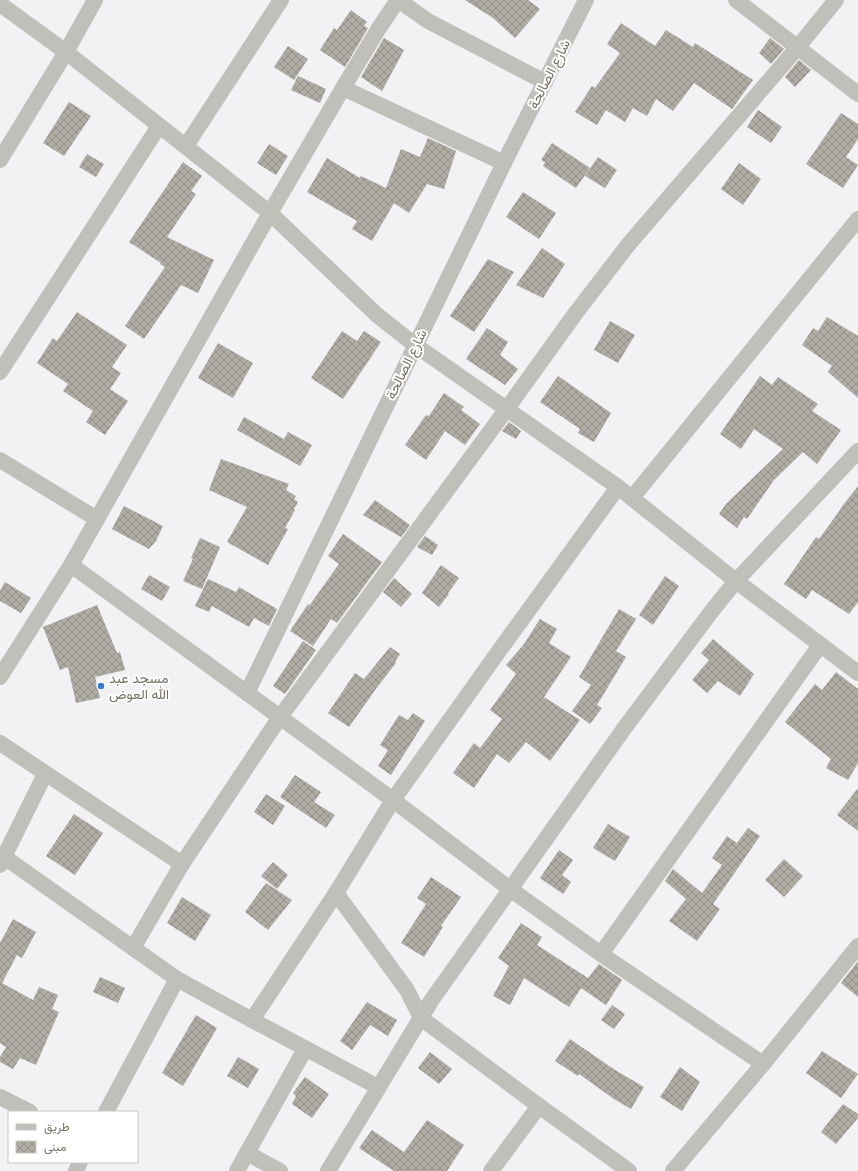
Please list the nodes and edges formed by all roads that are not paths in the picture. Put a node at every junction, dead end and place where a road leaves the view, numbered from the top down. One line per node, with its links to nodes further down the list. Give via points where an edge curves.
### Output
1 (95, 0): 9 (street)
2 (281, 0): 14 (street)
3 (398, 0): 10 (street, via 428,21); 11 (street)
4 (586, 0): 10 (street, شارع الصالحة)
5 (736, 0): 8 (street)
6 (836, 0): 8 (street)
7 (0, 4): 9 (street)
8 (798, 47): 12 (street); 21 (street, via 628,245)
9 (66, 52): 13 (street); 15 (street)
10 (545, 82): 16 (street, شارع الصالحة)
11 (343, 88): 16 (street); 17 (street)
12 (858, 94)
13 (159, 126): 14 (street); 20 (street)
14 (186, 146): 17 (street)
15 (0, 160)
16 (504, 163): 19 (street, شارع الصالحة)
17 (270, 213): 19 (street, via 377,315); 26 (street)
18 (858, 219): 25 (street)
19 (415, 345): 21 (street); 32 (street, شارع الصالحة)
20 (0, 372)
21 (506, 410): 24 (street); 33 (street)
22 (858, 451): 28 (street)
23 (0, 460): 26 (street)
24 (618, 488): 25 (street); 36 (street)
25 (632, 498): 28 (street)
26 (97, 520): 27 (street)
27 (70, 565): 31 (street); 32 (street)
28 (736, 581): 29 (street); 39 (street, via 623,730)
29 (820, 645): 30 (street); 43 (street)
30 (858, 673)
31 (1, 675)
32 (247, 693): 33 (street)
33 (280, 717): 36 (street); 38 (street)
34 (0, 743): 35 (street)
35 (45, 774): 37 (street); 38 (street)
36 (393, 800): 39 (street); 40 (street)
37 (1, 858): 41 (street)
38 (182, 864): 41 (street)
39 (510, 889): 43 (street); 45 (street)
40 (336, 893): 45 (street, via 407,990); 46 (street)
41 (133, 948): 44 (street)
42 (856, 952): 48 (street)
43 (601, 954): 48 (street)
44 (177, 978): 46 (street); 53 (street)
45 (421, 1018): 49 (street); 51 (street)
46 (252, 1020): 47 (street)
47 (305, 1049): 49 (street); 54 (street)
48 (763, 1064): 60 (street)
49 (378, 1087): 57 (street)
50 (0, 1097): 52 (street)
51 (539, 1106): 58 (street); 59 (street)
52 (28, 1111)
53 (107, 1111)
54 (247, 1153): 55 (street); 56 (street)
55 (237, 1171)
56 (280, 1171)
57 (328, 1171)
58 (491, 1171)
59 (629, 1171)
60 (673, 1171)

